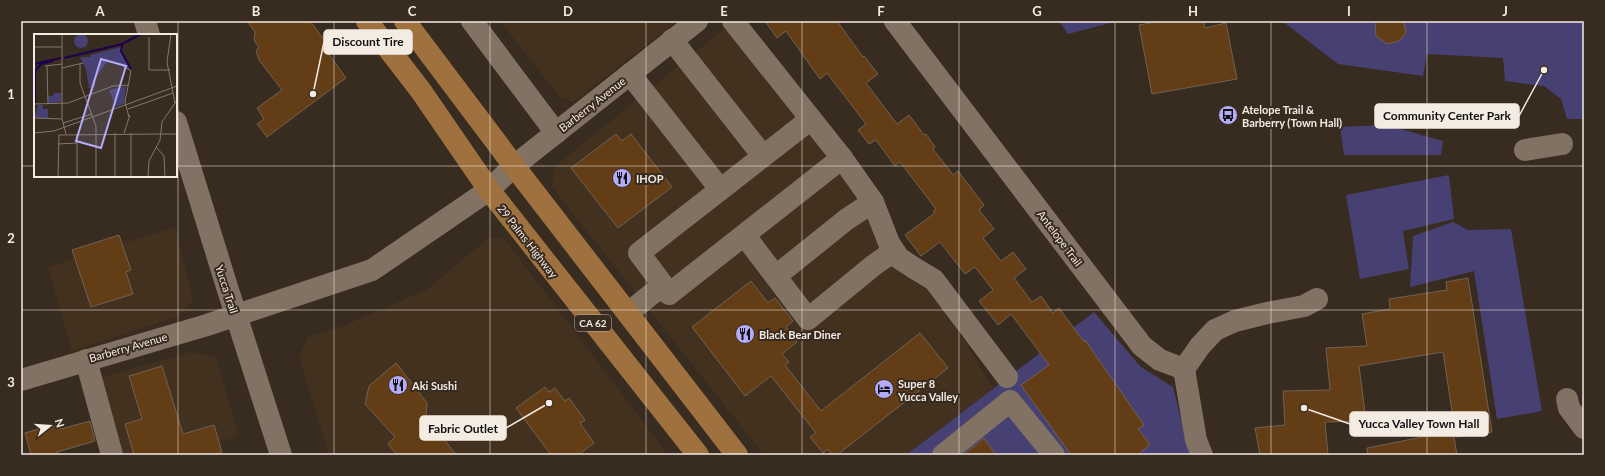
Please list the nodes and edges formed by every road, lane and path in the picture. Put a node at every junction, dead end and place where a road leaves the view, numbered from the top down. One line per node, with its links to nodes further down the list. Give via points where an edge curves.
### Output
1 (145, 21): 8 (street)
2 (367, 21): 20 (main road, 29 Palms Highway / CA 62, via 421,92)
3 (406, 21): 18 (main road, CA 62)
4 (472, 21): 13 (street)
5 (697, 21): 9 (street, Barberry Avenue)
6 (733, 21): 11 (street)
7 (895, 21): 30 (street, Antelope Trail, via 1142,346 1160,360)
8 (149, 34)
9 (672, 40): 10 (street, Barberry Avenue); 16 (street)
10 (630, 74): 13 (street, Barberry Avenue); 19 (street)
11 (810, 119): 16 (street); 17 (street)
12 (177, 125): 27 (street, Yucca Trail)
13 (556, 132): 18 (street, Barberry Avenue)
14 (1562, 144): 15 (street)
15 (1525, 150)
16 (763, 156): 19 (street)
17 (842, 158): 21 (street); 22 (street)
18 (514, 166): 20 (street, Barberry Avenue); 28 (main road, CA 62)
19 (720, 189): 25 (street, via 640,253)
20 (489, 190): 27 (street, Barberry Avenue, via 372,270); 37 (main road, 29 Palms Highway / CA 62)
21 (873, 202): 23 (street); 24 (street, via 847,219)
22 (745, 236): 24 (street); 25 (street, via 669,294)
23 (894, 251): 24 (street, via 808,319); 31 (street, via 899,258 934,280)
24 (776, 276)
25 (663, 284): 28 (street)
26 (1317, 299): 30 (street, via 1304,306 1235,321 1215,330)
27 (236, 314): 29 (street, Barberry Avenue, via 207,325); 36 (street, Yucca Trail)
28 (628, 314): 38 (main road, CA 62)
29 (86, 360): 32 (street, Barberry Avenue); 35 (street)
30 (1184, 369): 41 (street, via 1196,440)
31 (1008, 377)
32 (21, 380)
33 (1567, 399): 34 (street, via 1569,408)
34 (1584, 428)
35 (112, 455)
36 (281, 455)
37 (698, 455)
38 (737, 455)
39 (943, 455): 40 (street, via 1010,401)
40 (1054, 455)
41 (1202, 455)

